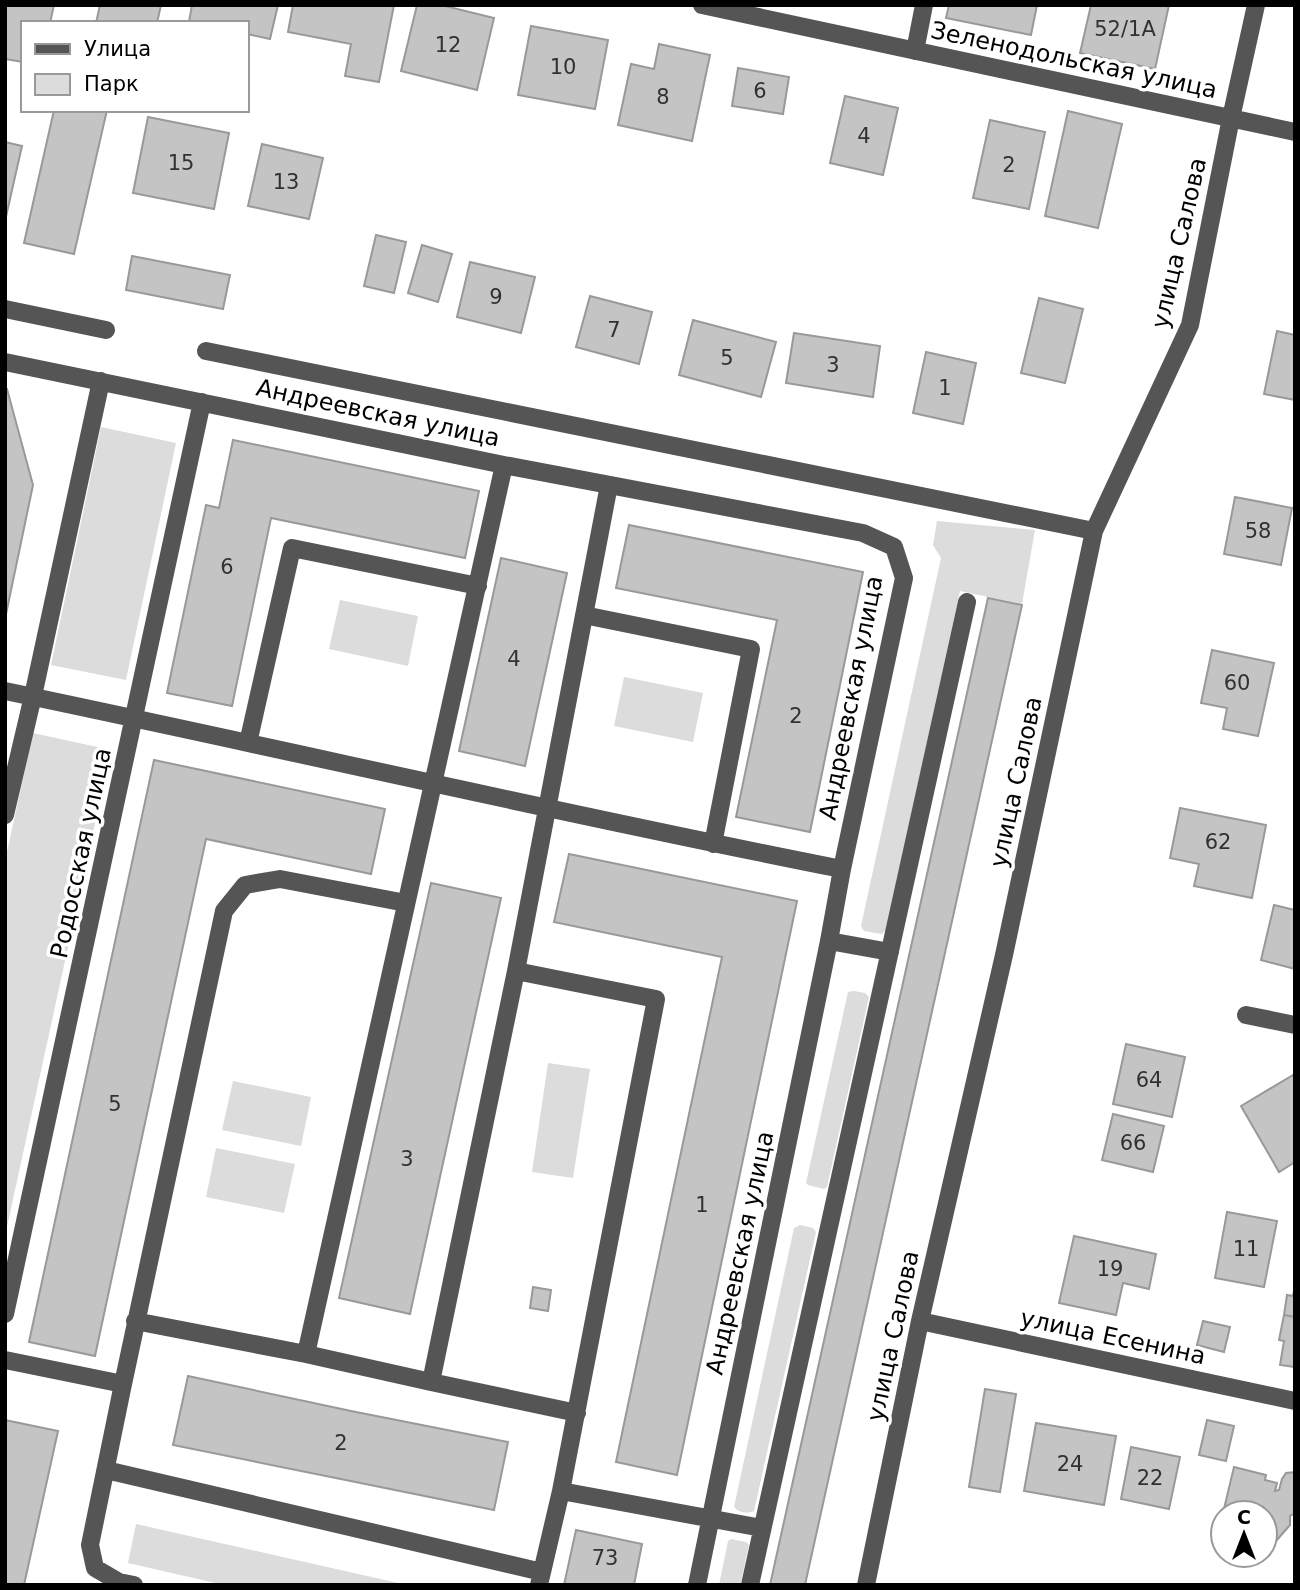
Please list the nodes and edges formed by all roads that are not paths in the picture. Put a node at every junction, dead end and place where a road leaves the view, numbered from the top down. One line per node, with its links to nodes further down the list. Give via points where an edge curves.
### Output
1 (702, 5): 4 (street, Зеленодольская улица)
2 (924, 5): 4 (street)
3 (1256, 5): 5 (street, улица Салова)
4 (915, 51): 5 (street, Зеленодольская улица)
5 (1231, 118): 6 (street, Зеленодольская улица); 15 (street, улица Салова, via 1190,325)
6 (1295, 131)
7 (5, 309): 8 (street)
8 (106, 330)
9 (206, 351): 15 (street)
10 (5, 362): 11 (street, Андреевская улица)
11 (101, 381): 12 (street, Андреевская улица); 20 (street)
12 (202, 402): 13 (street, Андреевская улица); 21 (street, Родосская улица)
13 (504, 464): 14 (street, Андреевская улица); 16 (street)
14 (609, 485): 18 (street); 27 (street, Андреевская улица, via 863,533 894,547 904,578)
15 (1094, 531): 36 (street, улица Салова)
16 (478, 586): 22 (street, via 292,548); 23 (street)
17 (967, 602): 30 (street)
18 (584, 615): 24 (street); 26 (street, via 751,649)
19 (5, 691): 20 (street)
20 (33, 696): 21 (street); 25 (street)
21 (135, 717): 22 (street); 34 (street, Родосская улица)
22 (248, 743): 23 (street)
23 (433, 783): 24 (street); 28 (street)
24 (548, 808): 26 (street); 31 (street)
25 (5, 815)
26 (713, 844): 27 (street)
27 (842, 869): 29 (street, Андреевская улица)
28 (406, 903): 35 (street, via 280,879 245,885 223,911); 37 (street)
29 (829, 941): 30 (street); 45 (street, Андреевская улица)
30 (890, 951): 46 (street)
31 (516, 971): 39 (street); 42 (street, via 656,999)
32 (1246, 1014): 33 (street)
33 (1295, 1025)
34 (5, 1314)
35 (135, 1321): 37 (street); 40 (street)
36 (920, 1321): 41 (street, улица Есенина); 51 (street, улица Салова)
37 (306, 1354): 39 (street)
38 (5, 1360): 40 (street)
39 (431, 1382): 42 (street)
40 (123, 1384): 43 (street)
41 (1295, 1401)
42 (577, 1413): 44 (street)
43 (106, 1470): 47 (street); 48 (street, via 90,1545 95,1568)
44 (561, 1491): 45 (street); 47 (street)
45 (711, 1519): 46 (street); 49 (street, Андреевская улица)
46 (762, 1528): 50 (street)
47 (541, 1578)
48 (134, 1585)
49 (697, 1585)
50 (750, 1585)
51 (866, 1585)

